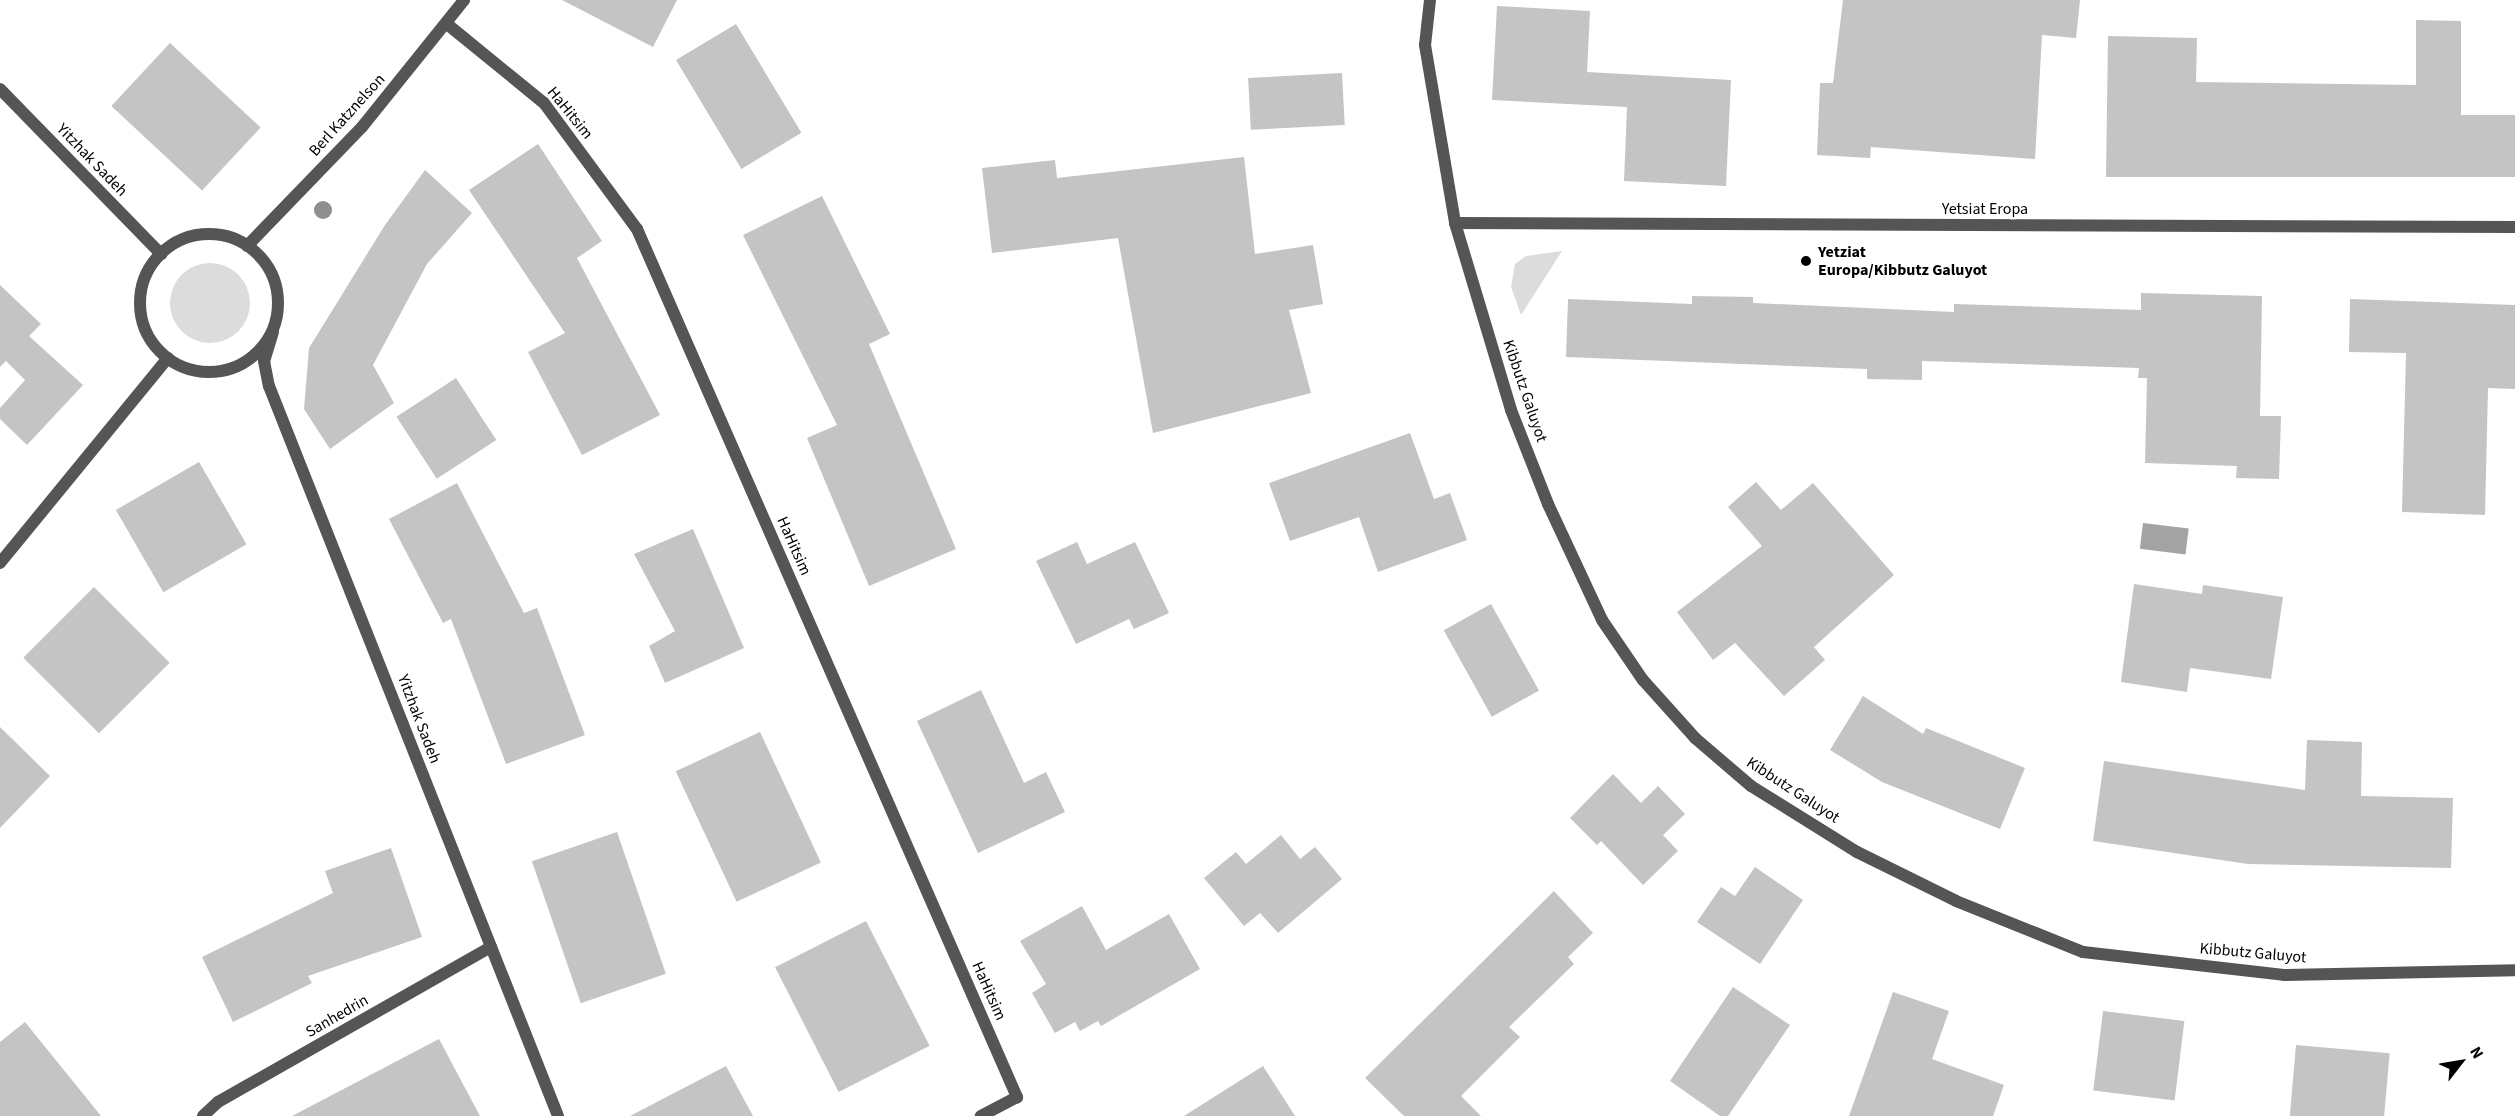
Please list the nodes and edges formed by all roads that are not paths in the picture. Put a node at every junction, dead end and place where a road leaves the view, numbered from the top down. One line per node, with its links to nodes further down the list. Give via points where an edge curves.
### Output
1 (464, 0): 3 (street, Berl Katznelson)
2 (1430, 0): 5 (street, Kibbutz Galuyot, via 1425,45)
3 (447, 24): 7 (street, Berl Katznelson, via 362,127); 16 (street, HaHitsim, via 544,103 638,229 1017,1097)
4 (0, 89): 8 (street, Yitzhak Sadeh)
5 (1455, 223): 6 (street, Yetsiat Eropa); 13 (street, Kibbutz Galuyot, via 1511,410 1548,504 1602,620 1643,680 1695,738 1751,786 1857,852 1956,901 2083,952 2284,975)
6 (2515, 227)
7 (247, 246): 8 (street, via 212,233 189,236); 9 (street, via 269,267 277,288)
8 (161, 254): 10 (street, via 142,284 140,306 144,329)
9 (273, 332): 10 (street, via 260,351 242,365 219,372 196,372); 12 (street, Yitzhak Sadeh, via 264,361 269,386)
10 (168, 358): 11 (street)
11 (0, 563)
12 (490, 947): 14 (street, Sanhedrin, via 218,1102); 15 (street, Yitzhak Sadeh)
13 (2515, 970)
14 (203, 1116)
15 (558, 1116)
16 (981, 1116)

